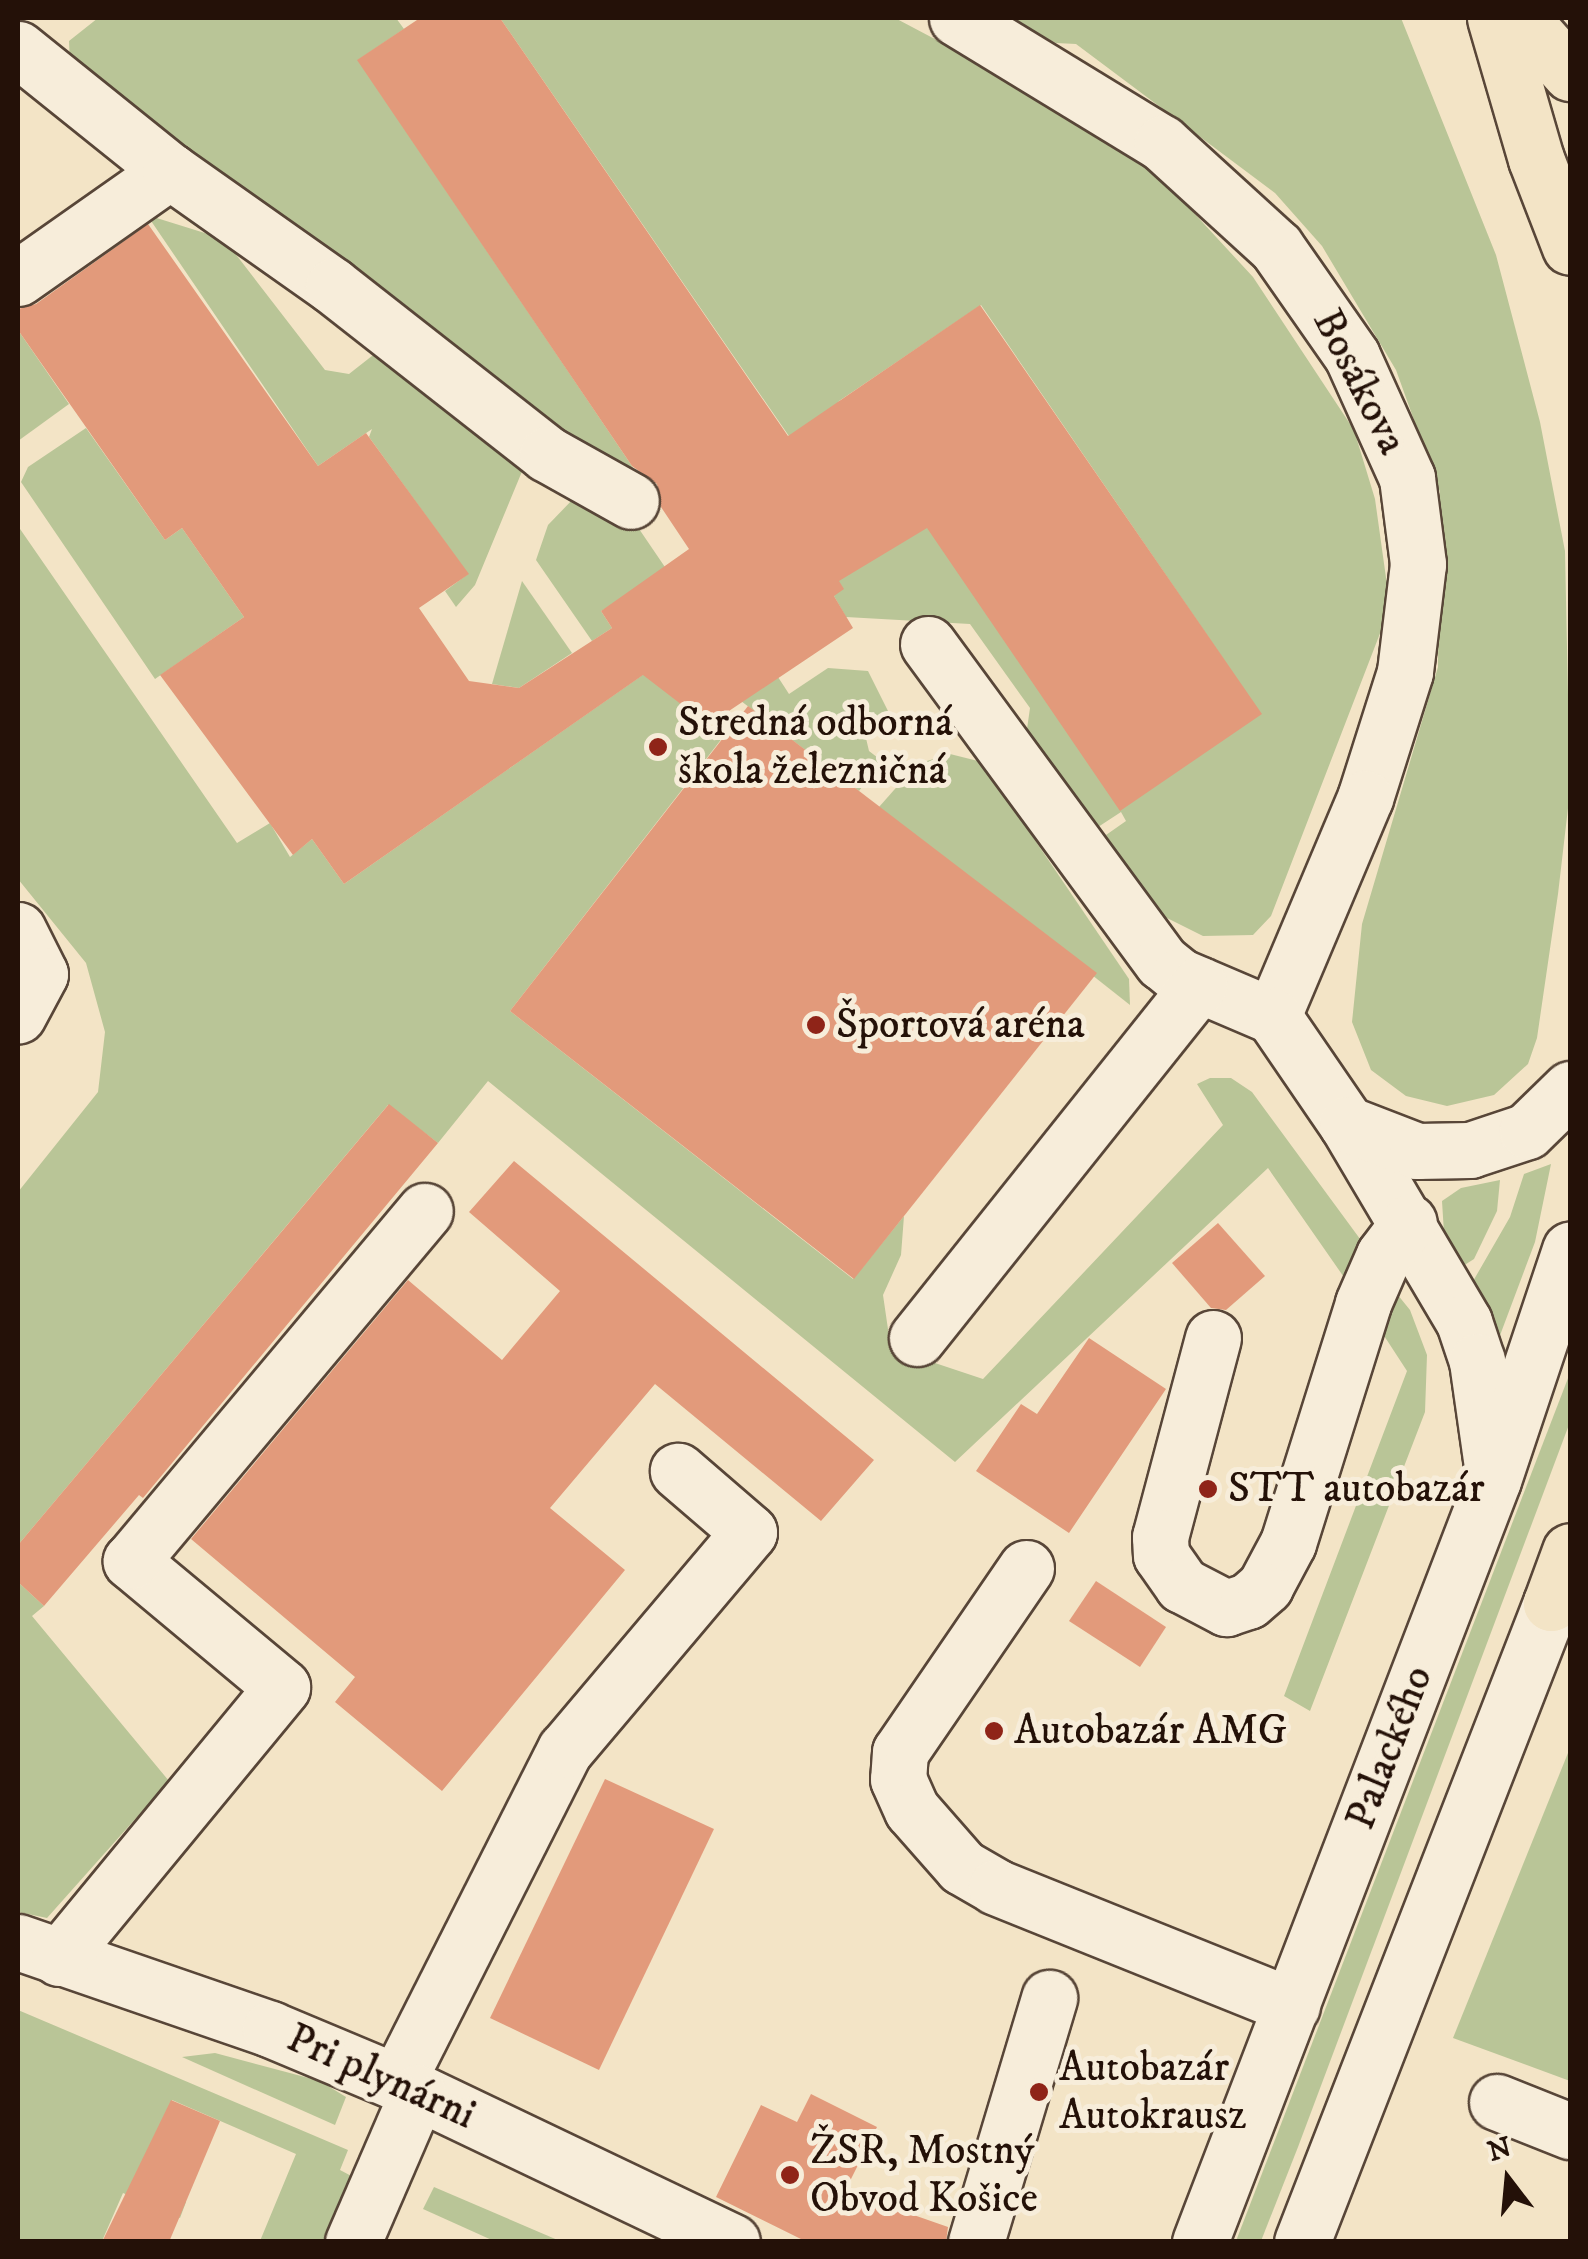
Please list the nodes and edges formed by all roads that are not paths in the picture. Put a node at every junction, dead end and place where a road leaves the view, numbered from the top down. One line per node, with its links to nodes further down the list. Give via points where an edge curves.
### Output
1 (48, 18): 5 (street)
2 (957, 18): 16 (street, Bosákova, via 1162,143 1276,247 1352,356 1408,478 1418,564 1405,672 1364,798)
3 (1496, 18): 9 (main road, via 1536,159)
4 (1521, 18): 7 (main road)
5 (18, 40)
6 (18, 49): 8 (street)
7 (1570, 73)
8 (170, 171): 10 (street); 11 (street, via 333,286 548,454)
9 (1570, 247)
10 (18, 278)
11 (631, 500)
12 (928, 644): 14 (street, via 1138,933 1162,962)
13 (18, 930): 15 (street, via 40,974)
14 (1199, 986): 16 (street); 22 (street)
15 (25, 1007)
16 (1272, 1016): 18 (street)
17 (1570, 1090): 18 (street, via 1527,1131 1470,1150 1417,1152)
18 (1347, 1124): 20 (street)
19 (425, 1210): 29 (street, via 131,1561 282,1688)
20 (1409, 1222): 23 (street, via 1384,1255 1363,1304 1288,1543 1265,1586 1248,1602 1226,1608 1182,1585 1162,1555 1160,1537); 25 (street, via 1464,1322 1483,1396)
21 (1570, 1250): 25 (street, Palackého)
22 (917, 1338)
23 (1213, 1338)
24 (678, 1471): 32 (street, via 749,1532 565,1750)
25 (1493, 1480): 31 (street, Palackého)
26 (1570, 1551): 28 (main road)
27 (1026, 1568): 31 (street, via 900,1752 898,1779 912,1810 962,1867 996,1887)
28 (1560, 1598): 39 (street)
29 (38, 1950): 32 (street, Pri plynárni, via 270,2029)
30 (1049, 1998): 37 (street)
31 (1292, 2006): 38 (street, Palackého)
32 (408, 2087): 35 (street); 36 (street, Pri plynárni)
33 (1497, 2102): 34 (street)
34 (1570, 2132)
35 (353, 2242)
36 (732, 2242)
37 (976, 2242)
38 (1200, 2242)
39 (1302, 2242)

